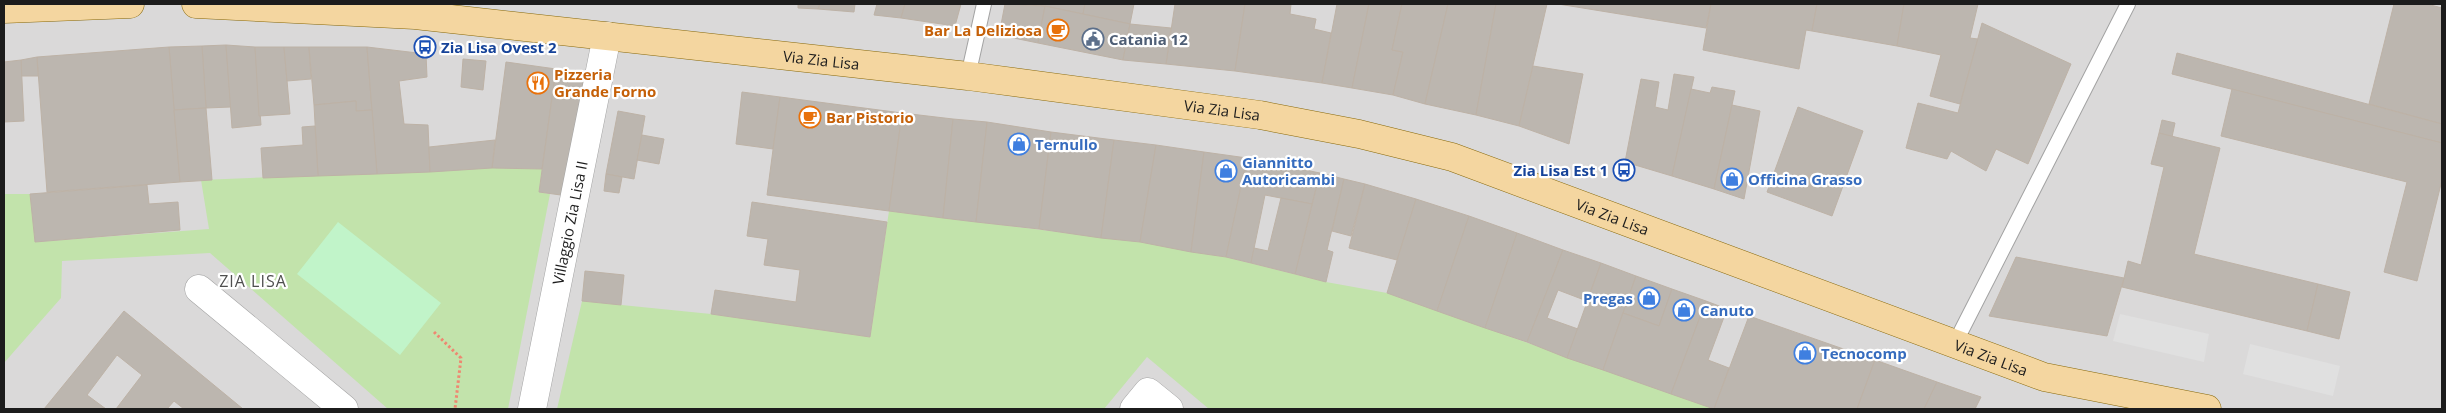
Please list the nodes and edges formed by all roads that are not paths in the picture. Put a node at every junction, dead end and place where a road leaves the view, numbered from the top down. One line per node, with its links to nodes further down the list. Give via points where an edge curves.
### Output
1 (130, 4): 5 (main road)
2 (196, 4): 6 (main road, Via Zia Lisa, via 415,15)
3 (984, 4): 7 (lane)
4 (2128, 4): 9 (lane)
5 (4, 9)
6 (607, 36): 7 (main road, Via Zia Lisa); 11 (street, Villaggio Zia Lisa II)
7 (968, 76): 9 (main road, Via Zia Lisa, via 1260,115 1359,134 1452,157)
8 (199, 290): 10 (street)
9 (1954, 345): 14 (main road, Via Zia Lisa, via 2044,377)
10 (344, 409)
11 (532, 409)
12 (1134, 409): 13 (street, via 1148,392)
13 (1169, 409)
14 (2207, 409)

